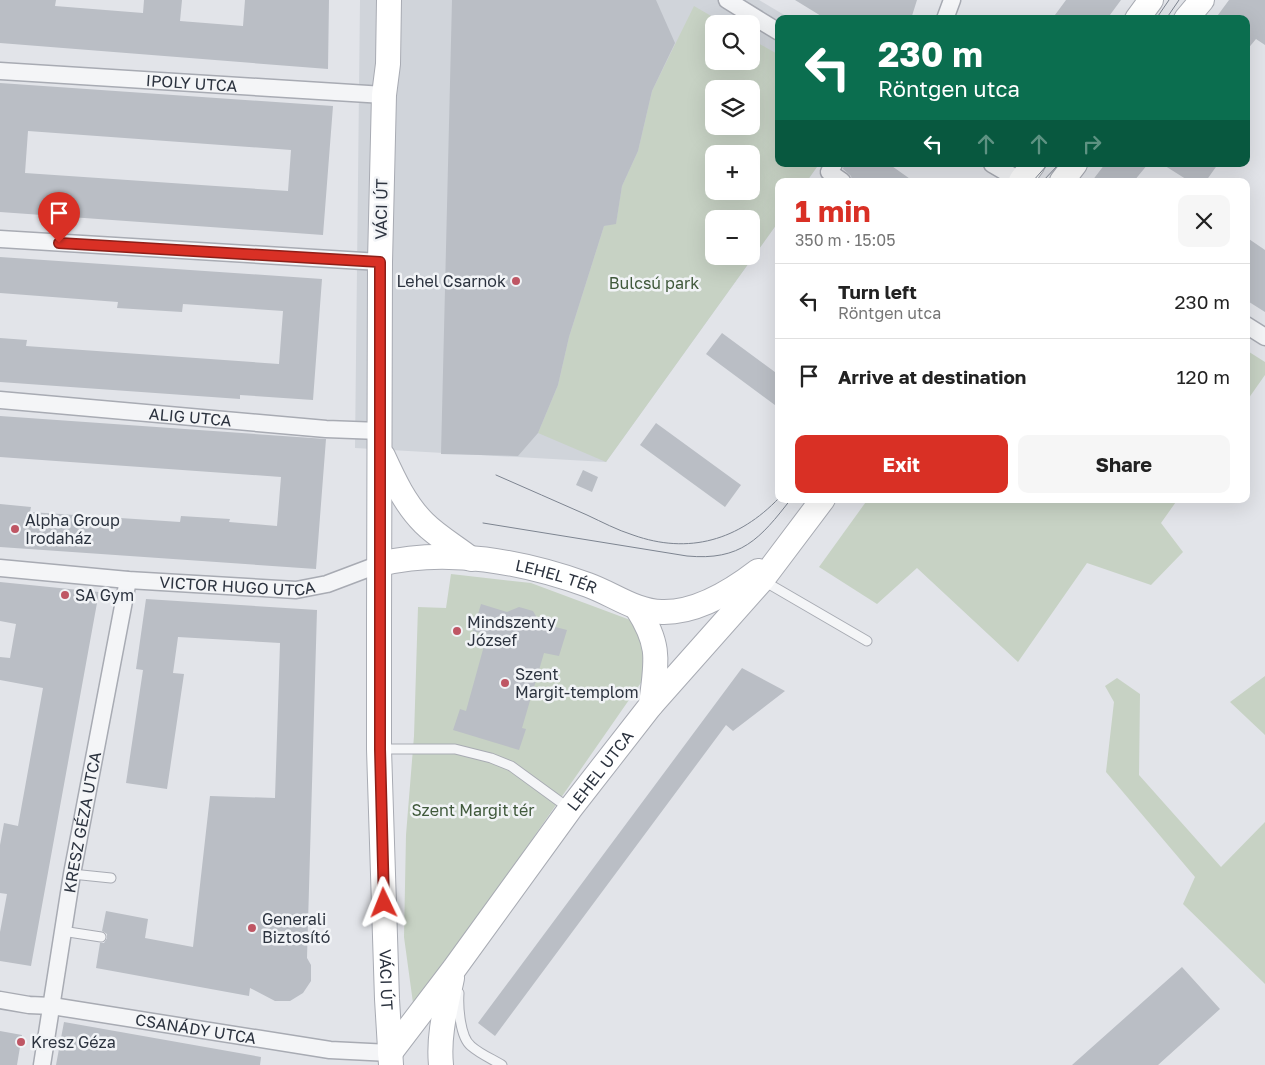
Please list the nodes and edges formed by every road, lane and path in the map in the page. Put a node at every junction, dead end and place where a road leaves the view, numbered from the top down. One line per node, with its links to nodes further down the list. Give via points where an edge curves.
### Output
1 (389, 0): 11 (main road, VÁCI ÚT)
2 (727, 0): 9 (street)
3 (952, 0): 6 (street)
4 (1151, 0): 7 (main road)
5 (1202, 0): 8 (main road)
6 (946, 15)
7 (1140, 15)
8 (1189, 15)
9 (775, 30)
10 (0, 71): 11 (street, IPOLY UTCA)
11 (384, 95): 19 (main road, VÁCI ÚT)
12 (997, 167): 15 (street)
13 (1031, 167): 16 (main road)
14 (1073, 167): 17 (main road)
15 (1016, 178)
16 (1023, 178)
17 (1064, 178)
18 (0, 239): 19 (street)
19 (380, 262): 23 (main road, VÁCI ÚT)
20 (1250, 328): 21 (street)
21 (1265, 337)
22 (0, 400): 23 (street, ALIG UTCA, via 326,428)
23 (380, 440): 26 (main road, VÁCI ÚT, via 401,493 417,515); 27 (main road, VÁCI ÚT)
24 (820, 503): 25 (main road, LEHEL UTCA)
25 (785, 550): 30 (main road, LEHEL UTCA); 31 (main road, LEHEL TÉR, via 743,583 711,600 681,610 662,612)
26 (471, 559): 27 (main road, via 419,557); 31 (main road, LEHEL TÉR, via 560,576 589,585)
27 (380, 564): 29 (street, VICTOR HUGO UTCA, via 327,584 296,590); 34 (main road, VÁCI ÚT)
28 (0, 568): 29 (street, VICTOR HUGO UTCA)
29 (128, 580): 36 (street, KRESZ GÉZA UTCA)
30 (762, 580): 32 (lane); 33 (main road, LEHEL UTCA)
31 (637, 608): 33 (main road, via 655,642)
32 (867, 641)
33 (651, 706): 35 (main road, LEHEL UTCA)
34 (380, 749): 35 (lane, via 455,749 491,758 511,766); 43 (main road, VÁCI ÚT, via 387,1000)
35 (570, 809): 40 (main road, LEHEL UTCA)
36 (72, 874): 37 (lane); 38 (street, KRESZ GÉZA UTCA)
37 (111, 878)
38 (62, 932): 39 (lane); 42 (street, KRESZ GÉZA UTCA)
39 (101, 937)
40 (454, 969): 43 (main road, LEHEL UTCA); 45 (main road, via 441,1029); 46 (lane, via 467,1041)
41 (0, 1000): 42 (street, CSANÁDY UTCA)
42 (52, 1006): 43 (street, CSANÁDY UTCA); 44 (street, KRESZ GÉZA UTCA)
43 (397, 1061)
44 (42, 1065)
45 (441, 1065)
46 (502, 1065)

